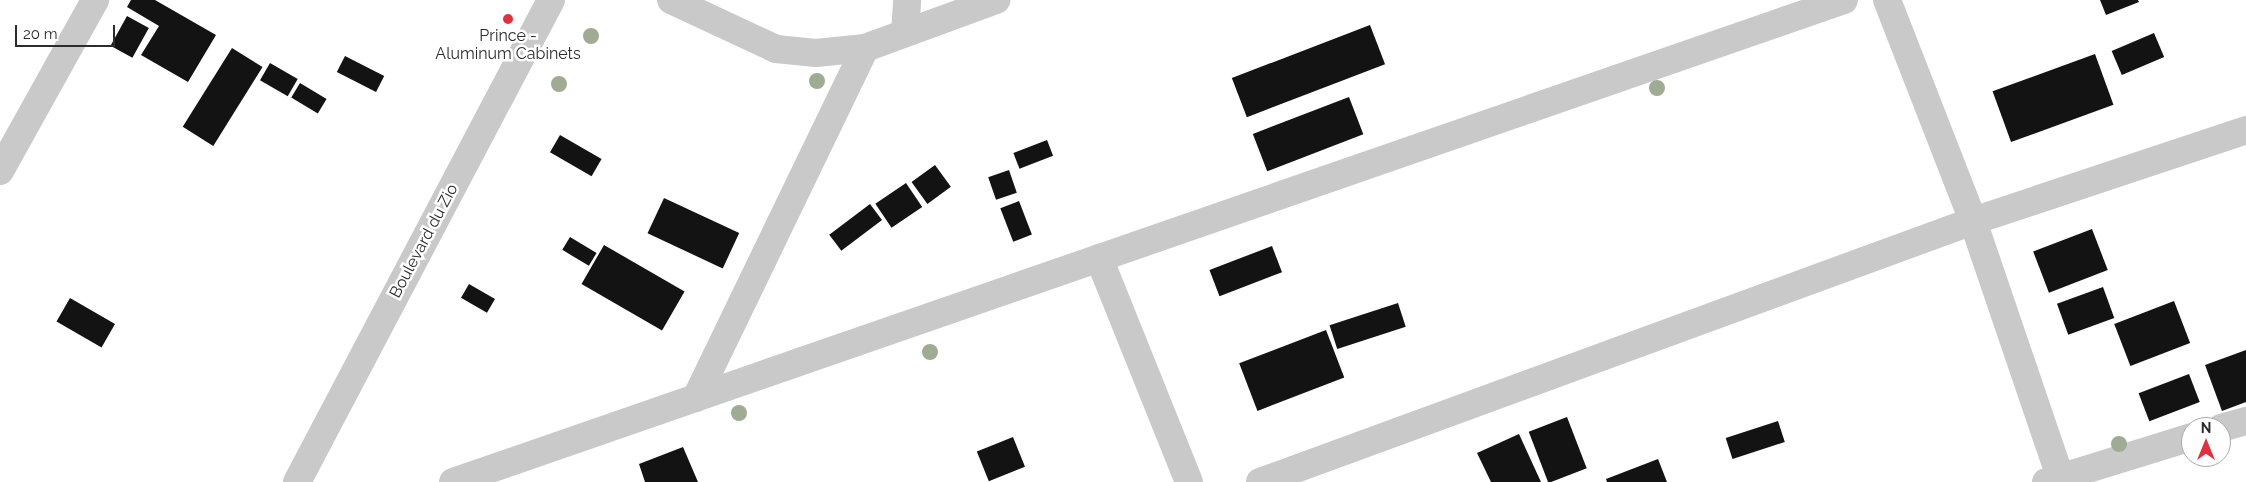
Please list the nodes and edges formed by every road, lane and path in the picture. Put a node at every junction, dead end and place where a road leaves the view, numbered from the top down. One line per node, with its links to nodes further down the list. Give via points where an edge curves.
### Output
1 (96, 0): 11 (street)
2 (551, 0): 19 (street, Boulevard du Zio)
3 (671, 0): 9 (street, via 776,49 816,53)
4 (906, 0): 8 (street)
5 (996, 0): 8 (street)
6 (1844, 0): 13 (street)
7 (1887, 0): 12 (street)
8 (905, 32): 9 (street)
9 (865, 48): 14 (street)
10 (2246, 130): 12 (street)
11 (0, 171)
12 (1973, 221): 18 (street); 22 (street)
13 (1099, 258): 14 (street); 21 (street)
14 (696, 398): 20 (street)
15 (2246, 421): 16 (street)
16 (2231, 425)
17 (2181, 440): 18 (street)
18 (2053, 480)
19 (297, 482)
20 (453, 482)
21 (1189, 482)
22 (1260, 482)

